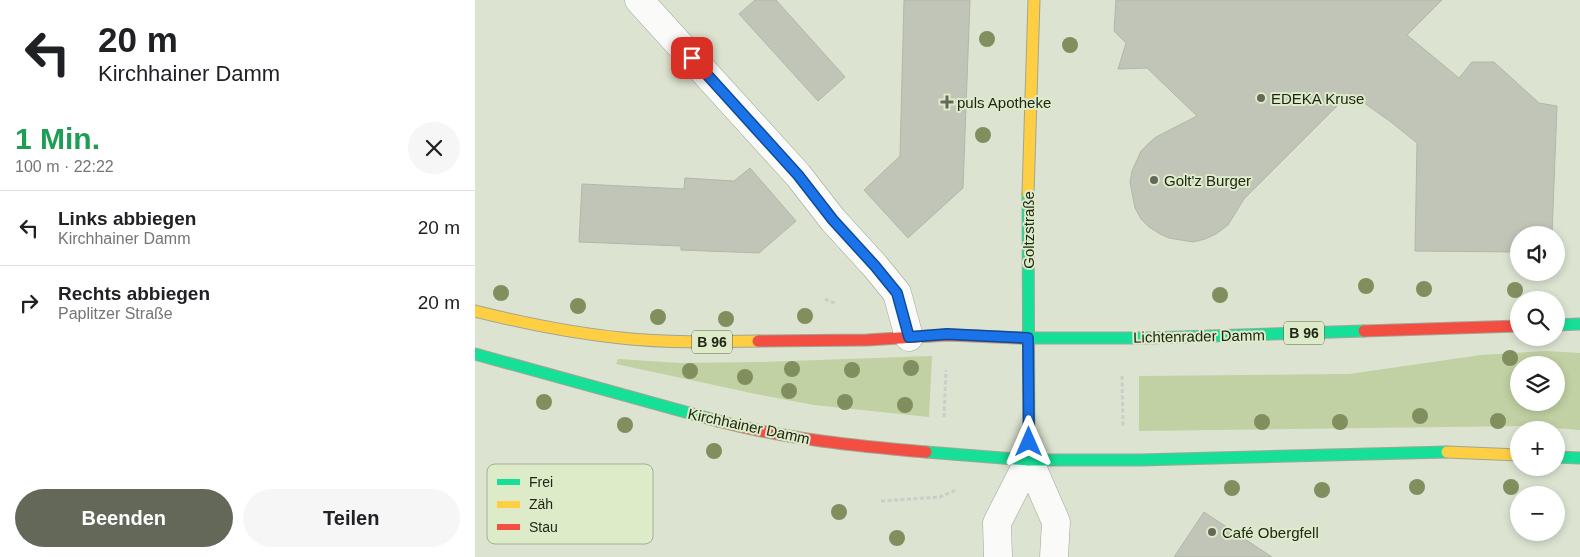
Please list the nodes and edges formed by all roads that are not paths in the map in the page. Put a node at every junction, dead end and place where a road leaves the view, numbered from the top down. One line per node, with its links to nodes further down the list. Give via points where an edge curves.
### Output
1 (639, 0): 7 (street, via 798,175 897,293)
2 (1034, 0): 8 (main road, Goltzstraße, via 1027,217)
3 (475, 311): 7 (main road, B 96, via 557,329 622,338 713,342)
4 (1580, 324): 5 (main road)
5 (1565, 325)
6 (1510, 326): 8 (main road, Lichtenrader Damm / B 96, via 1148,338)
7 (909, 337): 8 (main road, B 96, via 947,334)
8 (1028, 338): 13 (main road, Goltzstraße)
9 (475, 354): 13 (main road, Kirchhainer Damm, via 720,422 787,436 863,447)
10 (1510, 454): 13 (main road)
11 (1565, 457): 12 (main road)
12 (1580, 458)
13 (1029, 460): 14 (street, via 997,523); 15 (street, via 1056,522)
14 (998, 557)
15 (1054, 557)

